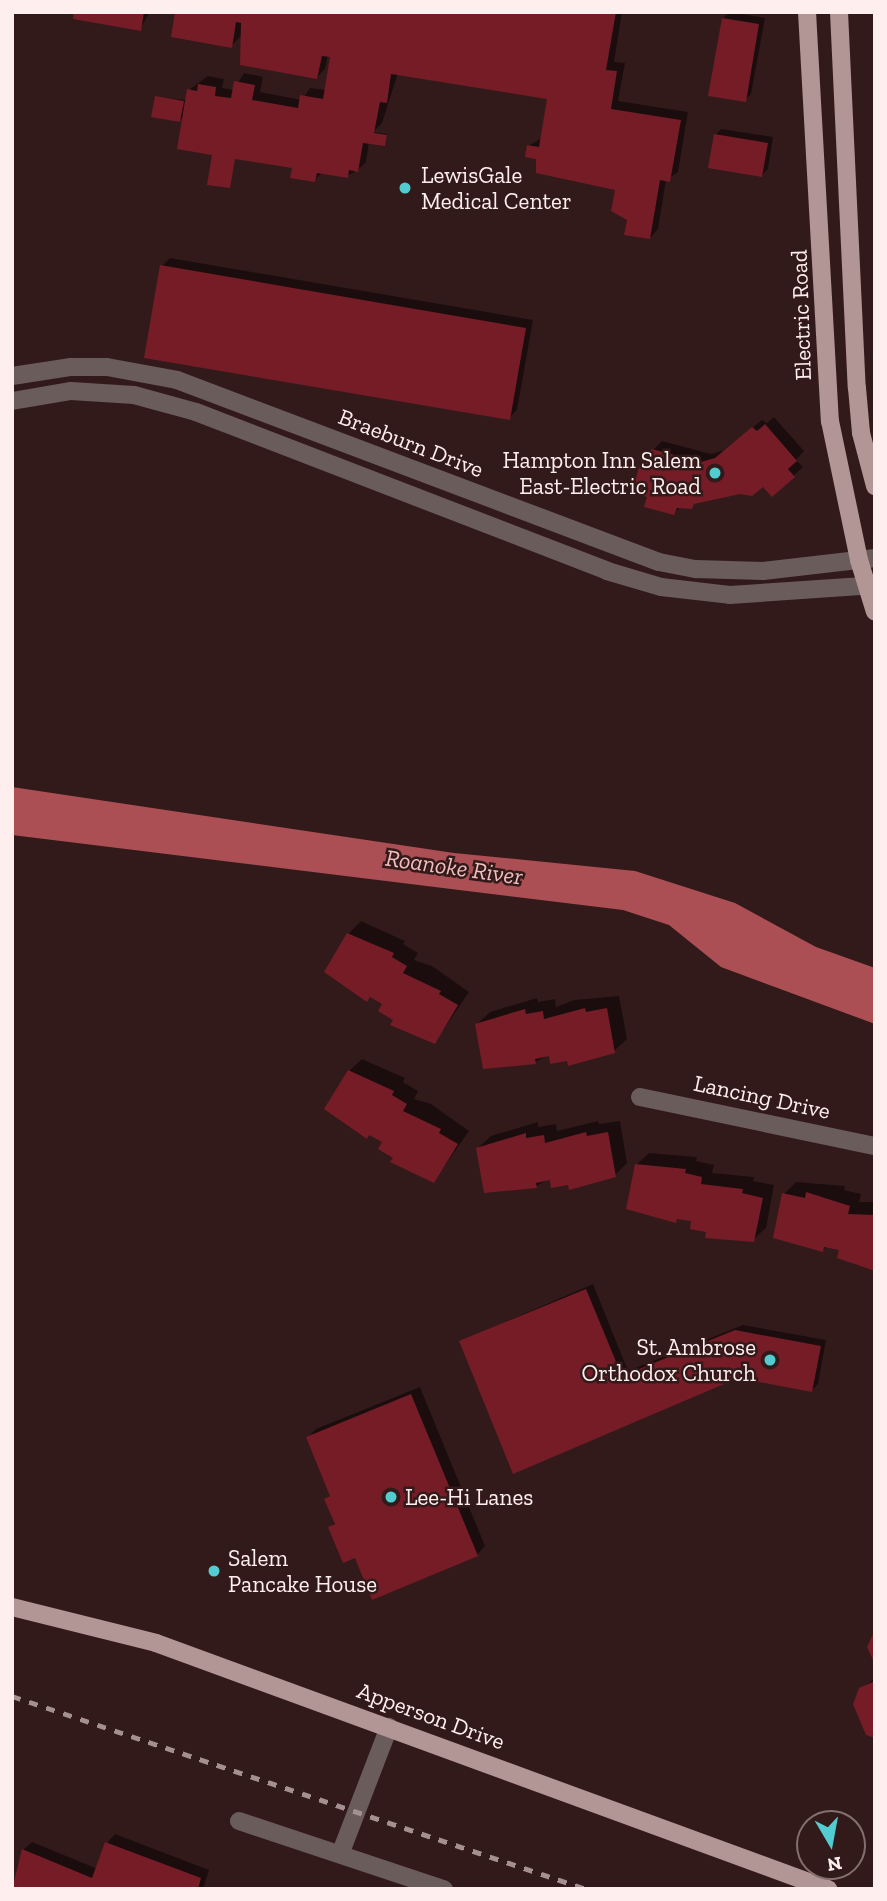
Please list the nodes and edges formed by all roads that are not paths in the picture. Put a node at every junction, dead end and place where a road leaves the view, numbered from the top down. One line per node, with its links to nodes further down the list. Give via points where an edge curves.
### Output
1 (807, 12): 8 (main road, Electric Road, via 830,421)
2 (839, 12): 5 (main road, via 857,388 861,433)
3 (12, 376): 6 (street, Braeburn Drive, via 72,367 165,377)
4 (12, 401): 7 (street, Braeburn Drive, via 71,391 134,395 196,412)
5 (875, 486)
6 (472, 494): 7 (street); 9 (street, Braeburn Drive)
7 (462, 513): 10 (street, Braeburn Drive)
8 (867, 559): 9 (street, Braeburn Drive, via 753,572); 11 (main road, Electric Road)
9 (659, 562): 10 (street)
10 (654, 585): 11 (street, Braeburn Drive, via 730,595)
11 (870, 585): 12 (main road, Electric Road)
12 (875, 612)
13 (640, 1097): 14 (street, Lancing Drive)
14 (875, 1146)
15 (12, 1608): 16 (main road, Apperson Drive, via 156,1643)
16 (389, 1727): 18 (street); 20 (main road, Apperson Drive)
17 (239, 1821): 18 (street)
18 (341, 1852): 19 (street)
19 (444, 1889)
20 (828, 1889)

